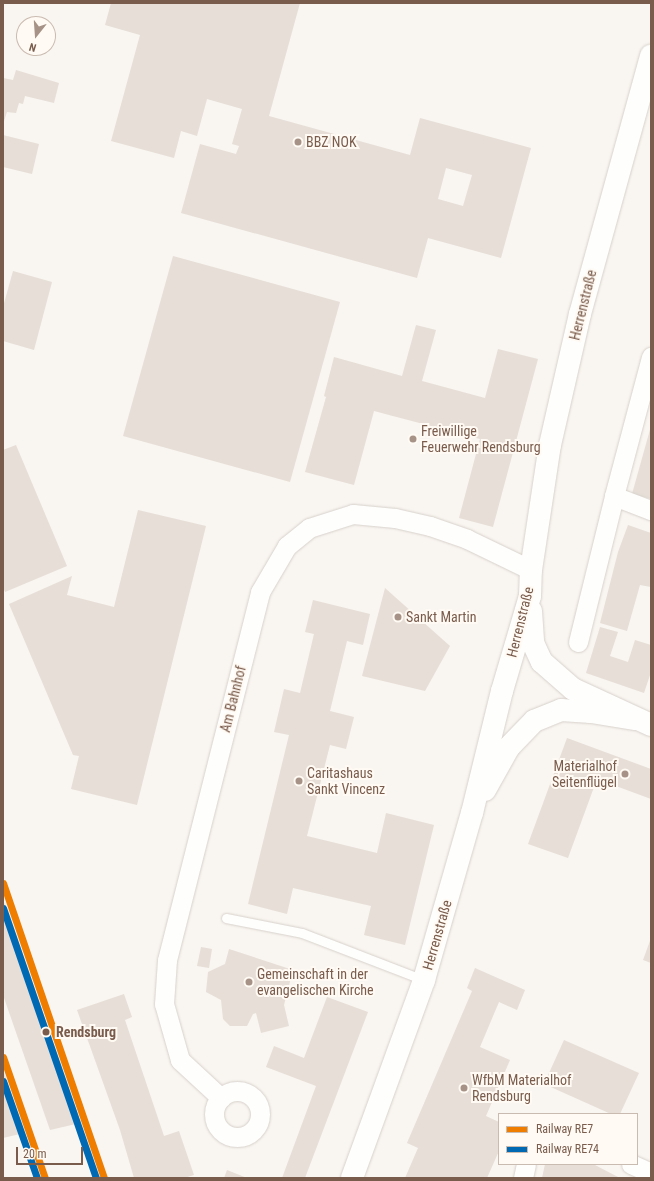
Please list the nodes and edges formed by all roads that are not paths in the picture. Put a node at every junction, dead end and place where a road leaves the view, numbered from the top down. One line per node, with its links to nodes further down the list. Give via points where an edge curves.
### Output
1 (651, 56): 5 (main road, Herrenstraße, via 580,314 550,445)
2 (651, 357): 3 (street)
3 (614, 496): 4 (street); 7 (street)
4 (651, 510)
5 (531, 570): 6 (main road, Herrenstraße); 12 (street, Am Bahnhof, via 467,539 430,526 395,518 353,514 309,528 287,546 260,592 167,960 164,1004 180,1060)
6 (530, 596): 8 (main road, via 533,644 542,662 573,689); 9 (main road, Herrenstraße, via 502,691)
7 (578, 642)
8 (643, 722): 9 (main road, via 591,712 561,710 534,721 509,747)
9 (472, 813): 11 (main road, Herrenstraße)
10 (226, 918): 11 (lane, via 302,933)
11 (424, 980): 16 (main road, Herrenstraße)
12 (221, 1098)
13 (526, 1165): 17 (street)
14 (633, 1165): 15 (street)
15 (651, 1173)
16 (352, 1178)
17 (523, 1178)

